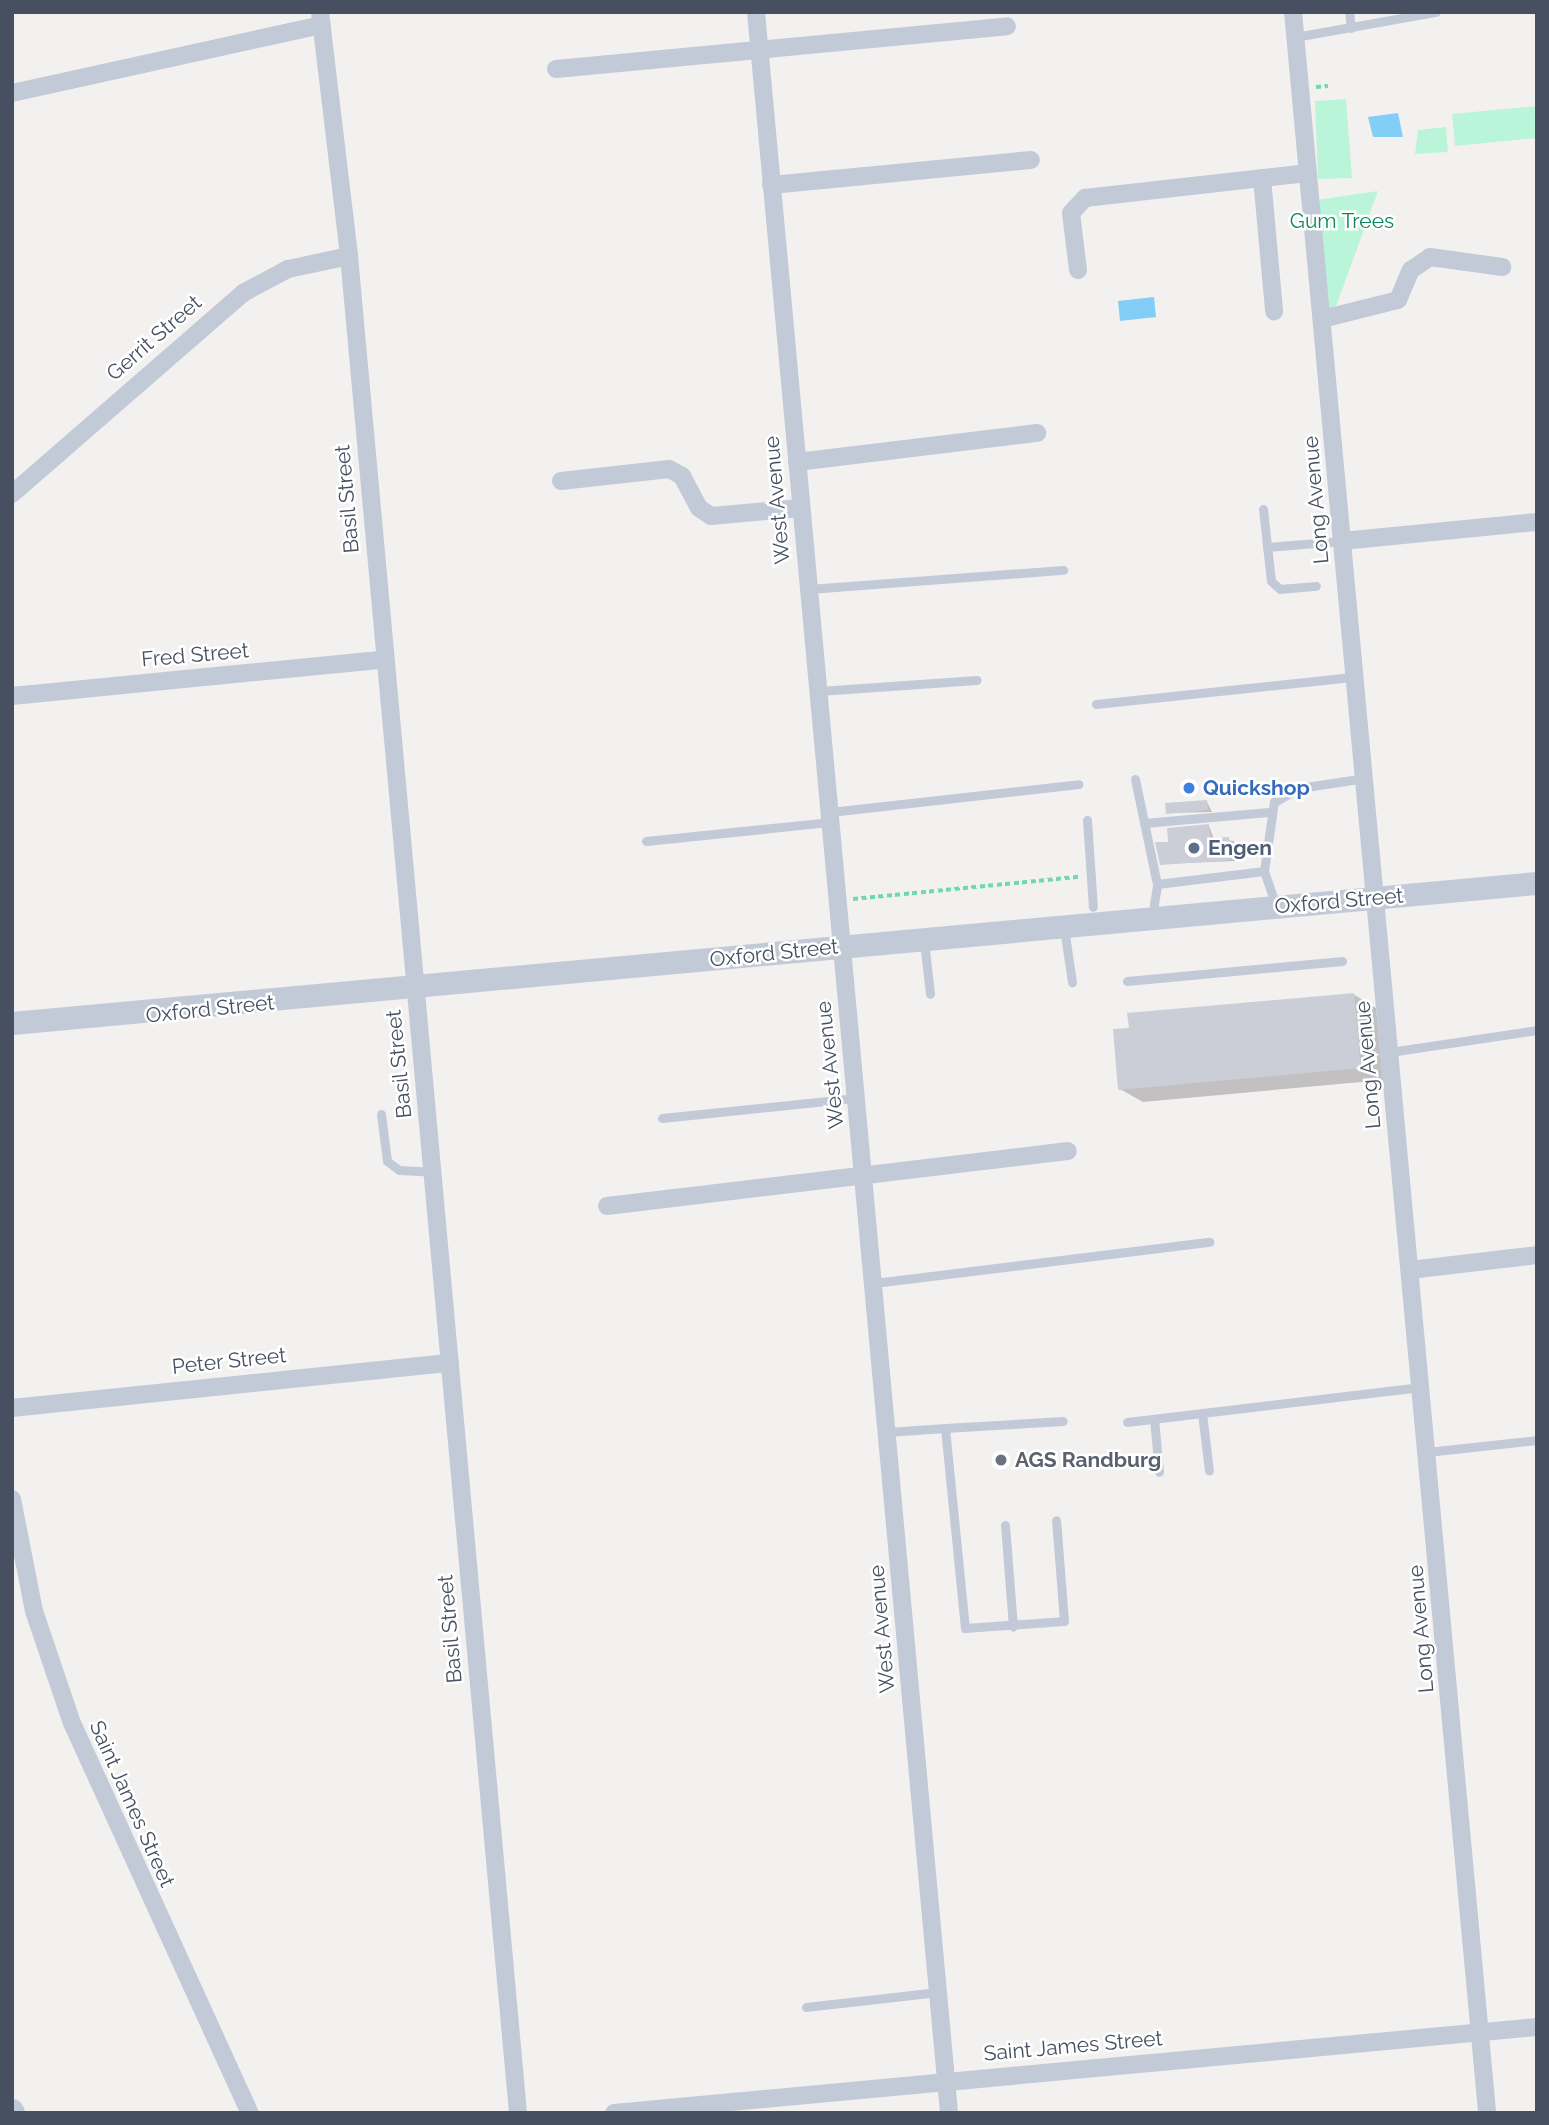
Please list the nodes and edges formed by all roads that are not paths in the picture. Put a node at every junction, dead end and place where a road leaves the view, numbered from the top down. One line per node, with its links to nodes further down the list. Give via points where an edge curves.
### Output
1 (756, 12): 9 (street, West Avenue)
2 (1293, 12): 8 (street, Long Avenue)
3 (1349, 12): 7 (lane)
4 (1436, 12): 7 (lane)
5 (321, 19): 11 (street); 16 (street, Basil Street)
6 (1007, 26): 9 (street)
7 (1350, 27): 8 (lane)
8 (1296, 37): 13 (street, Long Avenue)
9 (759, 48): 10 (street); 15 (street, West Avenue)
10 (556, 69)
11 (12, 93)
12 (1031, 160): 15 (street)
13 (1308, 173): 14 (street); 20 (street, Long Avenue)
14 (1262, 178): 18 (street, via 1085,198 1071,214); 19 (street)
15 (771, 185): 22 (street, West Avenue)
16 (349, 256): 24 (street, Gerrit Street, via 288,269 243,293); 33 (street, Basil Street)
17 (1503, 267): 20 (street, via 1430,257 1411,270 1398,300)
18 (1077, 270)
19 (1274, 311)
20 (1322, 319): 28 (street, Long Avenue)
21 (1037, 433): 22 (street)
22 (797, 462): 25 (street, West Avenue)
23 (561, 481): 25 (street, via 669,469 682,476 699,508 711,516)
24 (12, 494)
25 (801, 508): 32 (street, West Avenue)
26 (1263, 509): 29 (lane)
27 (1537, 522): 28 (street)
28 (1342, 541): 29 (lane); 34 (street, Long Avenue)
29 (1267, 547): 31 (lane, via 1274,586)
30 (1063, 570): 32 (lane)
31 (1317, 586)
32 (808, 589): 36 (street, West Avenue)
33 (382, 660): 37 (street, Fred Street); 60 (street, Basil Street)
34 (1355, 677): 38 (lane); 39 (street, Long Avenue)
35 (976, 680): 36 (lane)
36 (819, 691): 43 (street, West Avenue)
37 (12, 696)
38 (1096, 704)
39 (1365, 778): 42 (lane, via 1292,790); 50 (street, Long Avenue)
40 (1135, 779): 45 (lane)
41 (1078, 784): 43 (lane)
42 (1269, 812): 45 (lane); 47 (lane)
43 (830, 817): 46 (lane); 56 (street, West Avenue)
44 (1087, 820): 52 (lane)
45 (1144, 823): 49 (lane)
46 (646, 841)
47 (1264, 871): 49 (lane); 51 (lane)
48 (1537, 883): 50 (street, Oxford Street)
49 (1157, 884): 53 (lane)
50 (1374, 897): 51 (street, Oxford Street); 64 (street, Long Avenue)
51 (1276, 906): 53 (street, Oxford Street)
52 (1093, 907)
53 (1151, 919): 54 (street, Oxford Street)
54 (1063, 927): 55 (street, Oxford Street); 59 (lane)
55 (924, 939): 56 (street, Oxford Street); 61 (lane)
56 (842, 946): 60 (street, Oxford Street); 65 (street, West Avenue)
57 (1342, 961): 58 (lane)
58 (1127, 981)
59 (1072, 982)
60 (415, 988): 62 (street, Oxford Street); 69 (street, Basil Street)
61 (930, 994)
62 (12, 1023)
63 (1537, 1030): 64 (lane)
64 (1390, 1052): 74 (street, Long Avenue)
65 (857, 1098): 67 (lane); 70 (street, West Avenue)
66 (380, 1114): 69 (lane, via 387,1161 406,1172)
67 (662, 1118)
68 (1068, 1151): 70 (street)
69 (433, 1172): 76 (street, Basil Street)
70 (864, 1176): 71 (street); 75 (street, West Avenue)
71 (607, 1206)
72 (1210, 1242): 75 (lane)
73 (1537, 1255): 74 (street)
74 (1410, 1270): 77 (street, Long Avenue)
75 (874, 1283): 84 (street, West Avenue)
76 (450, 1363): 78 (street, Peter Street); 99 (street, Basil Street)
77 (1421, 1387): 79 (lane); 86 (street, Long Avenue)
78 (12, 1408)
79 (1202, 1413): 80 (lane); 87 (lane)
80 (1154, 1419): 82 (lane); 88 (lane)
81 (1063, 1421): 83 (lane)
82 (1127, 1422)
83 (945, 1429): 84 (lane); 92 (lane, via 961,1622 969,1630)
84 (887, 1432): 93 (street, West Avenue)
85 (1537, 1440): 86 (lane)
86 (1427, 1452): 96 (street, Long Avenue)
87 (1209, 1471)
88 (1159, 1472)
89 (12, 1499): 98 (street, Saint James Street, via 34,1611 72,1723)
90 (1056, 1520): 92 (lane, via 1065,1618)
91 (1006, 1525): 92 (lane)
92 (1013, 1627)
93 (938, 1992): 94 (lane); 97 (street, West Avenue)
94 (806, 2007)
95 (1537, 2027): 96 (street, Saint James Street)
96 (1480, 2032): 97 (street, Saint James Street); 102 (street, Long Avenue)
97 (946, 2080): 100 (street, Saint James Street); 101 (street, West Avenue)
98 (250, 2113)
99 (518, 2113)
100 (614, 2113)
101 (949, 2113)
102 (1487, 2113)

